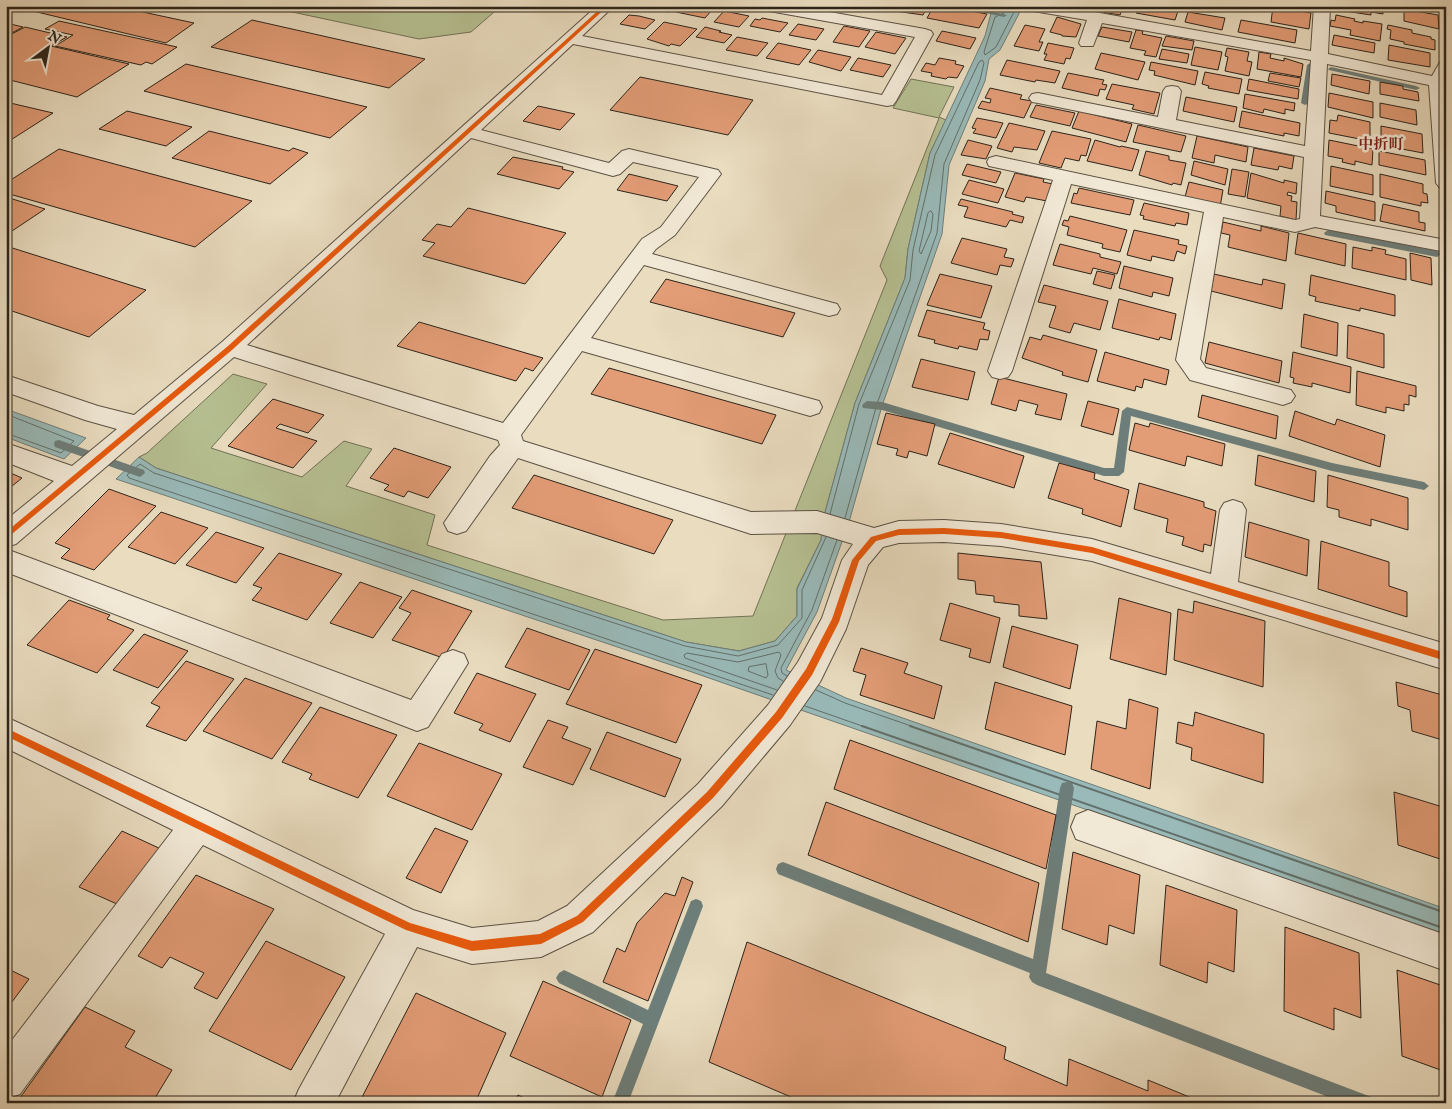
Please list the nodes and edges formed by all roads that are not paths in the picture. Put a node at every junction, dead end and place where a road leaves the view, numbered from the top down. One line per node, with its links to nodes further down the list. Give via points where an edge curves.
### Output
1 (606, 6): 6 (street)
2 (769, 6): 6 (street, via 925,34 887,101)
3 (1033, 6): 5 (street)
4 (1322, 6): 8 (street)
5 (1096, 18): 7 (street); 8 (street)
6 (571, 39): 14 (street)
7 (1087, 43)
8 (1319, 57): 10 (street); 15 (street)
9 (1446, 66): 10 (street)
10 (1442, 84): 18 (street)
11 (1172, 91): 13 (street)
12 (1038, 98): 13 (street)
13 (1166, 124): 15 (street)
14 (468, 132): 22 (street, via 614,170 629,155 711,174 668,231 649,244); 25 (street)
15 (1312, 153): 20 (street)
16 (996, 162): 17 (street)
17 (1064, 178): 19 (street); 26 (street)
18 (1446, 182)
19 (1214, 210): 20 (street, via 1295,226 1307,224); 28 (street, via 1188,360 1198,374)
20 (1310, 220): 21 (street)
21 (1446, 246)
22 (639, 258): 23 (street); 24 (street)
23 (829, 309)
24 (577, 342): 29 (street); 31 (street)
25 (230, 348): 30 (street); 31 (street)
26 (1000, 371)
27 (6, 383): 30 (street, via 94,414)
28 (1283, 396)
29 (810, 407)
30 (139, 425): 33 (street)
31 (511, 440): 35 (street); 37 (street, via 751,523 817,522)
32 (6, 452): 33 (street)
33 (78, 475): 36 (street)
34 (1233, 510): 39 (street)
35 (457, 522)
36 (6, 536)
37 (874, 539): 39 (street, via 899,532 1001,534 1092,550); 45 (street, via 856,560 836,620 808,672 779,715 710,795 580,919 541,939 472,946)
38 (6, 560): 41 (street, via 417,717)
39 (1223, 589): 40 (street)
40 (1446, 657)
41 (453, 662)
42 (6, 732): 43 (street)
43 (198, 824): 45 (street); 47 (street)
44 (1088, 827): 46 (street)
45 (409, 927): 48 (street)
46 (1446, 953)
47 (6, 1080)
48 (313, 1103)

